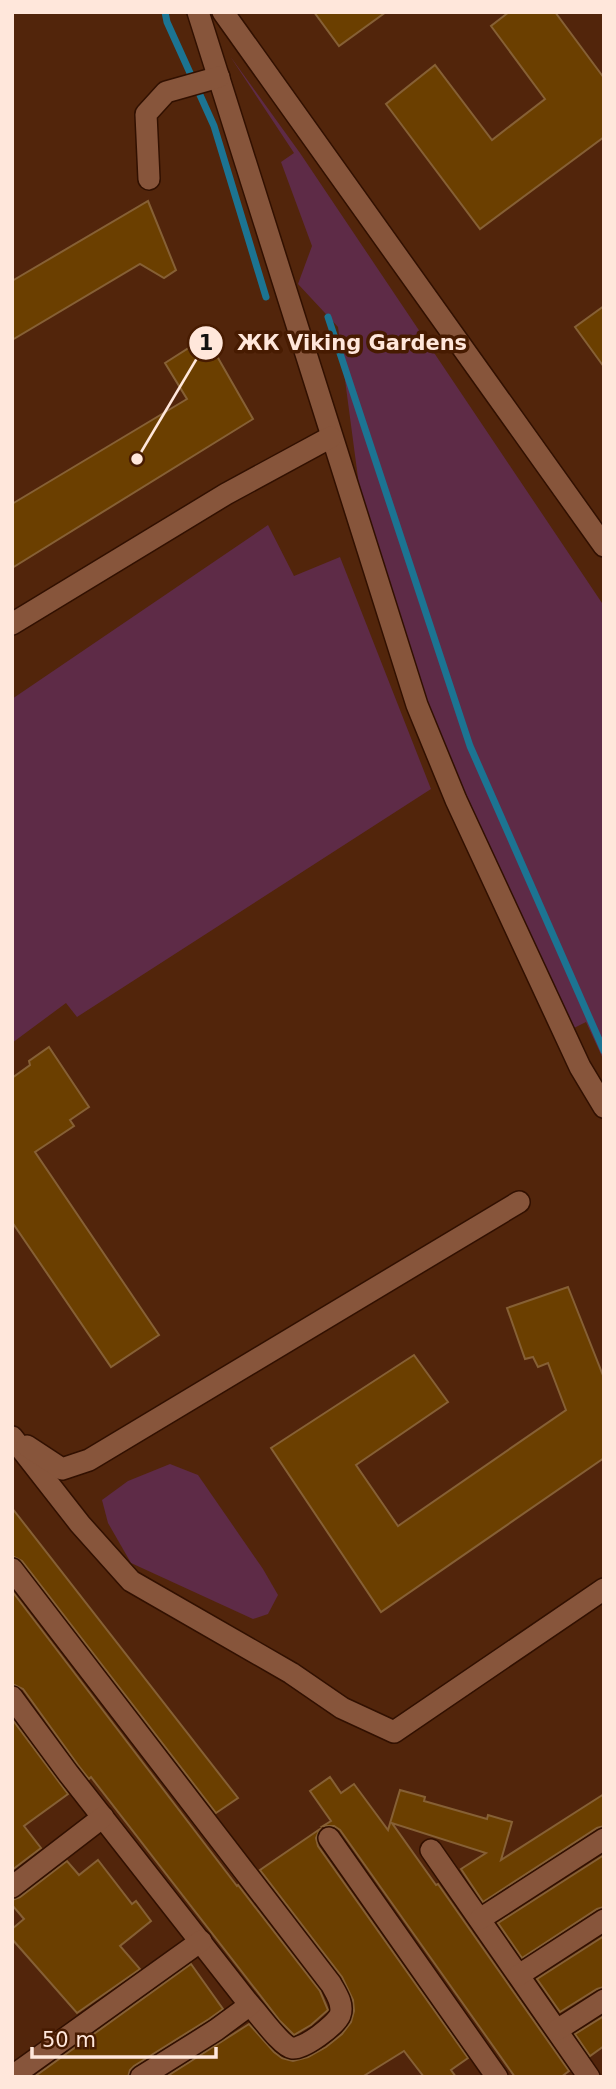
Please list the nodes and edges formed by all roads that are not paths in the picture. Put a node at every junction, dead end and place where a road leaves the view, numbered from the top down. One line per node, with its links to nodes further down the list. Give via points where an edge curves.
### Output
1 (198, 12): 3 (street)
2 (223, 12): 6 (street)
3 (219, 77): 4 (street, via 166,92 146,114); 5 (street)
4 (149, 179)
5 (331, 437): 7 (street); 8 (street, via 417,705 580,1067)
6 (604, 546)
7 (12, 624)
8 (604, 1107)
9 (519, 1202): 10 (street, via 89,1460 62,1469)
10 (12, 1435): 12 (street, via 80,1524 131,1581 291,1673 342,1708 394,1732)
11 (12, 1569): 24 (street, via 331,1984 340,2000 340,2015 304,2046 292,2048)
12 (604, 1589)
13 (12, 1697): 14 (street)
14 (103, 1817): 18 (street); 21 (street)
15 (329, 1838): 28 (street)
16 (604, 1839): 19 (street)
17 (431, 1850): 19 (street)
18 (12, 1887)
19 (480, 1919): 22 (street)
20 (604, 1920): 22 (street)
21 (201, 1941): 24 (street); 26 (street)
22 (519, 1975): 25 (street)
23 (604, 2000): 25 (street)
24 (250, 2005): 27 (street)
25 (557, 2031): 29 (street)
26 (14, 2074)
27 (141, 2077)
28 (497, 2077)
29 (589, 2077)

